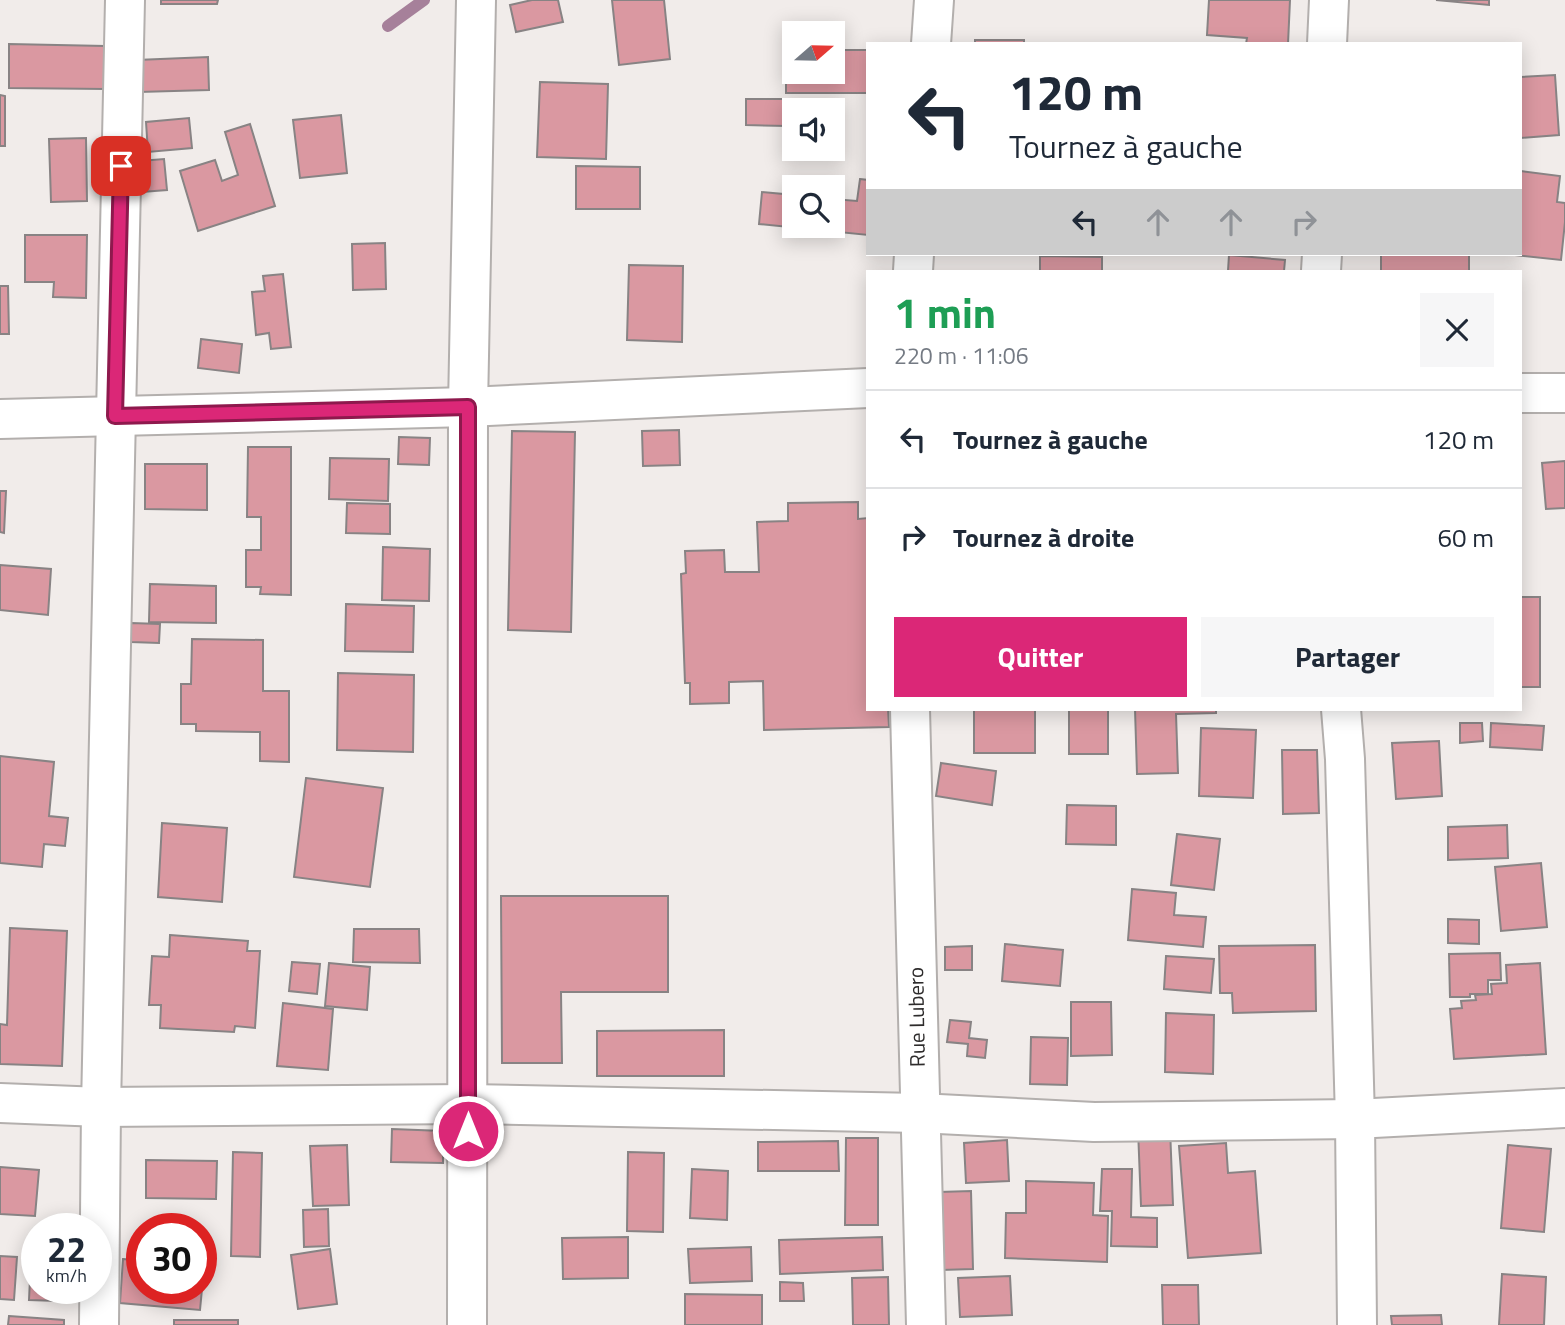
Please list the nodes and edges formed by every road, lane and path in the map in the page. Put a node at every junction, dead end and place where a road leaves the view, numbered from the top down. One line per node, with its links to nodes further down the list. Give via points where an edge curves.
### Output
1 (125, 0): 11 (street)
2 (475, 0): 10 (street)
3 (934, 0): 5 (street)
4 (1329, 0): 6 (street)
5 (931, 42)
6 (1327, 42)
7 (866, 388): 10 (street)
8 (1522, 393): 9 (street)
9 (1565, 393)
10 (468, 407): 11 (street); 16 (street)
11 (115, 416): 12 (street); 17 (street)
12 (0, 419)
13 (911, 711): 19 (street, Rue Lubero)
14 (1341, 711): 20 (street)
15 (0, 1103): 17 (street)
16 (468, 1104): 17 (street); 19 (street); 22 (street)
17 (101, 1107): 21 (street)
18 (1565, 1108): 20 (street)
19 (919, 1113): 20 (street, via 1094,1122); 23 (street, Rue Lubero)
20 (1355, 1119): 24 (street)
21 (99, 1325)
22 (467, 1325)
23 (926, 1325)
24 (1357, 1325)

